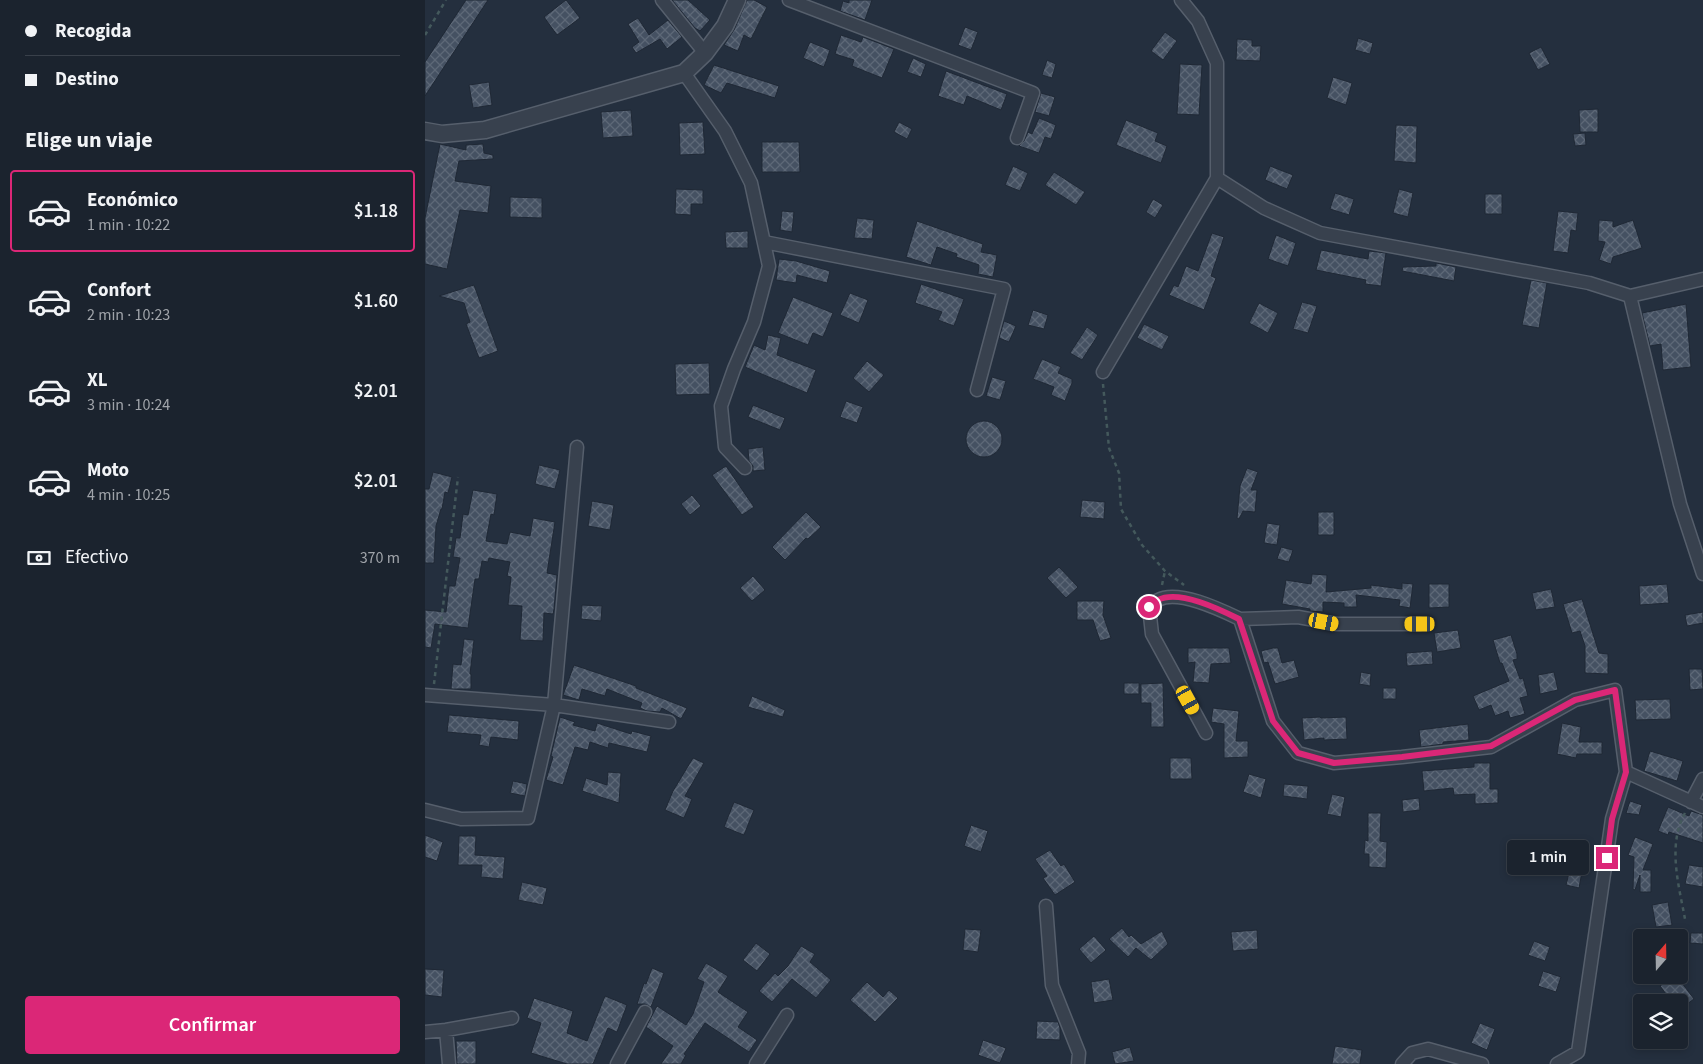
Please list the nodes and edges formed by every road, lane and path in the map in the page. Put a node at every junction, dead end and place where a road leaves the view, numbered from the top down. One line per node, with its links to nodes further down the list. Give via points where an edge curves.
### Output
1 (446, 0): 6 (path)
2 (662, 0): 7 (street)
3 (737, 0): 7 (street, via 725,26)
4 (789, 0): 10 (street, via 1033,94)
5 (1181, 0): 11 (street, via 1198,21 1217,63)
6 (425, 35)
7 (705, 53): 8 (street)
8 (684, 73): 9 (street, via 485,130 442,134); 12 (street, via 725,131 751,183)
9 (425, 131)
10 (1017, 138)
11 (1217, 178): 14 (street, via 1264,208 1320,233 1589,283); 15 (street)
12 (763, 242): 16 (street, via 1004,289); 18 (street, via 769,266 755,322 721,406 725,447)
13 (1703, 279): 14 (street)
14 (1630, 296): 20 (street, via 1680,504)
15 (1103, 372): 21 (path, via 1109,448 1119,473 1121,510 1142,545 1165,571)
16 (977, 390)
17 (577, 446): 25 (street)
18 (745, 468)
19 (458, 477): 24 (path)
20 (1703, 574)
21 (1188, 588)
22 (1239, 619): 23 (street, via 1298,617 1337,624); 27 (street, via 1210,604 1177,597 1159,599 1149,607 1153,634); 28 (street, via 1273,721 1298,753 1334,763 1491,746 1575,700 1615,690)
23 (1420, 624)
24 (429, 695): 25 (street)
25 (554, 706): 26 (street); 31 (street, via 528,818 461,820)
26 (669, 722)
27 (1206, 733)
28 (1626, 772): 30 (street); 45 (street, via 1612,819 1578,1052)
29 (1703, 779): 30 (street)
30 (1697, 805): 33 (path, via 1680,822 1675,856)
31 (425, 810)
32 (1046, 906): 42 (street, via 1053,986 1079,1053)
33 (1685, 919)
34 (645, 1012): 40 (street)
35 (787, 1015): 41 (street)
36 (512, 1018): 37 (street)
37 (446, 1030): 38 (street); 39 (street)
38 (425, 1032)
39 (449, 1064)
40 (617, 1064)
41 (756, 1064)
42 (1078, 1064)
43 (1402, 1064): 44 (street, via 1412,1053 1428,1049)
44 (1482, 1064)
45 (1557, 1064)

